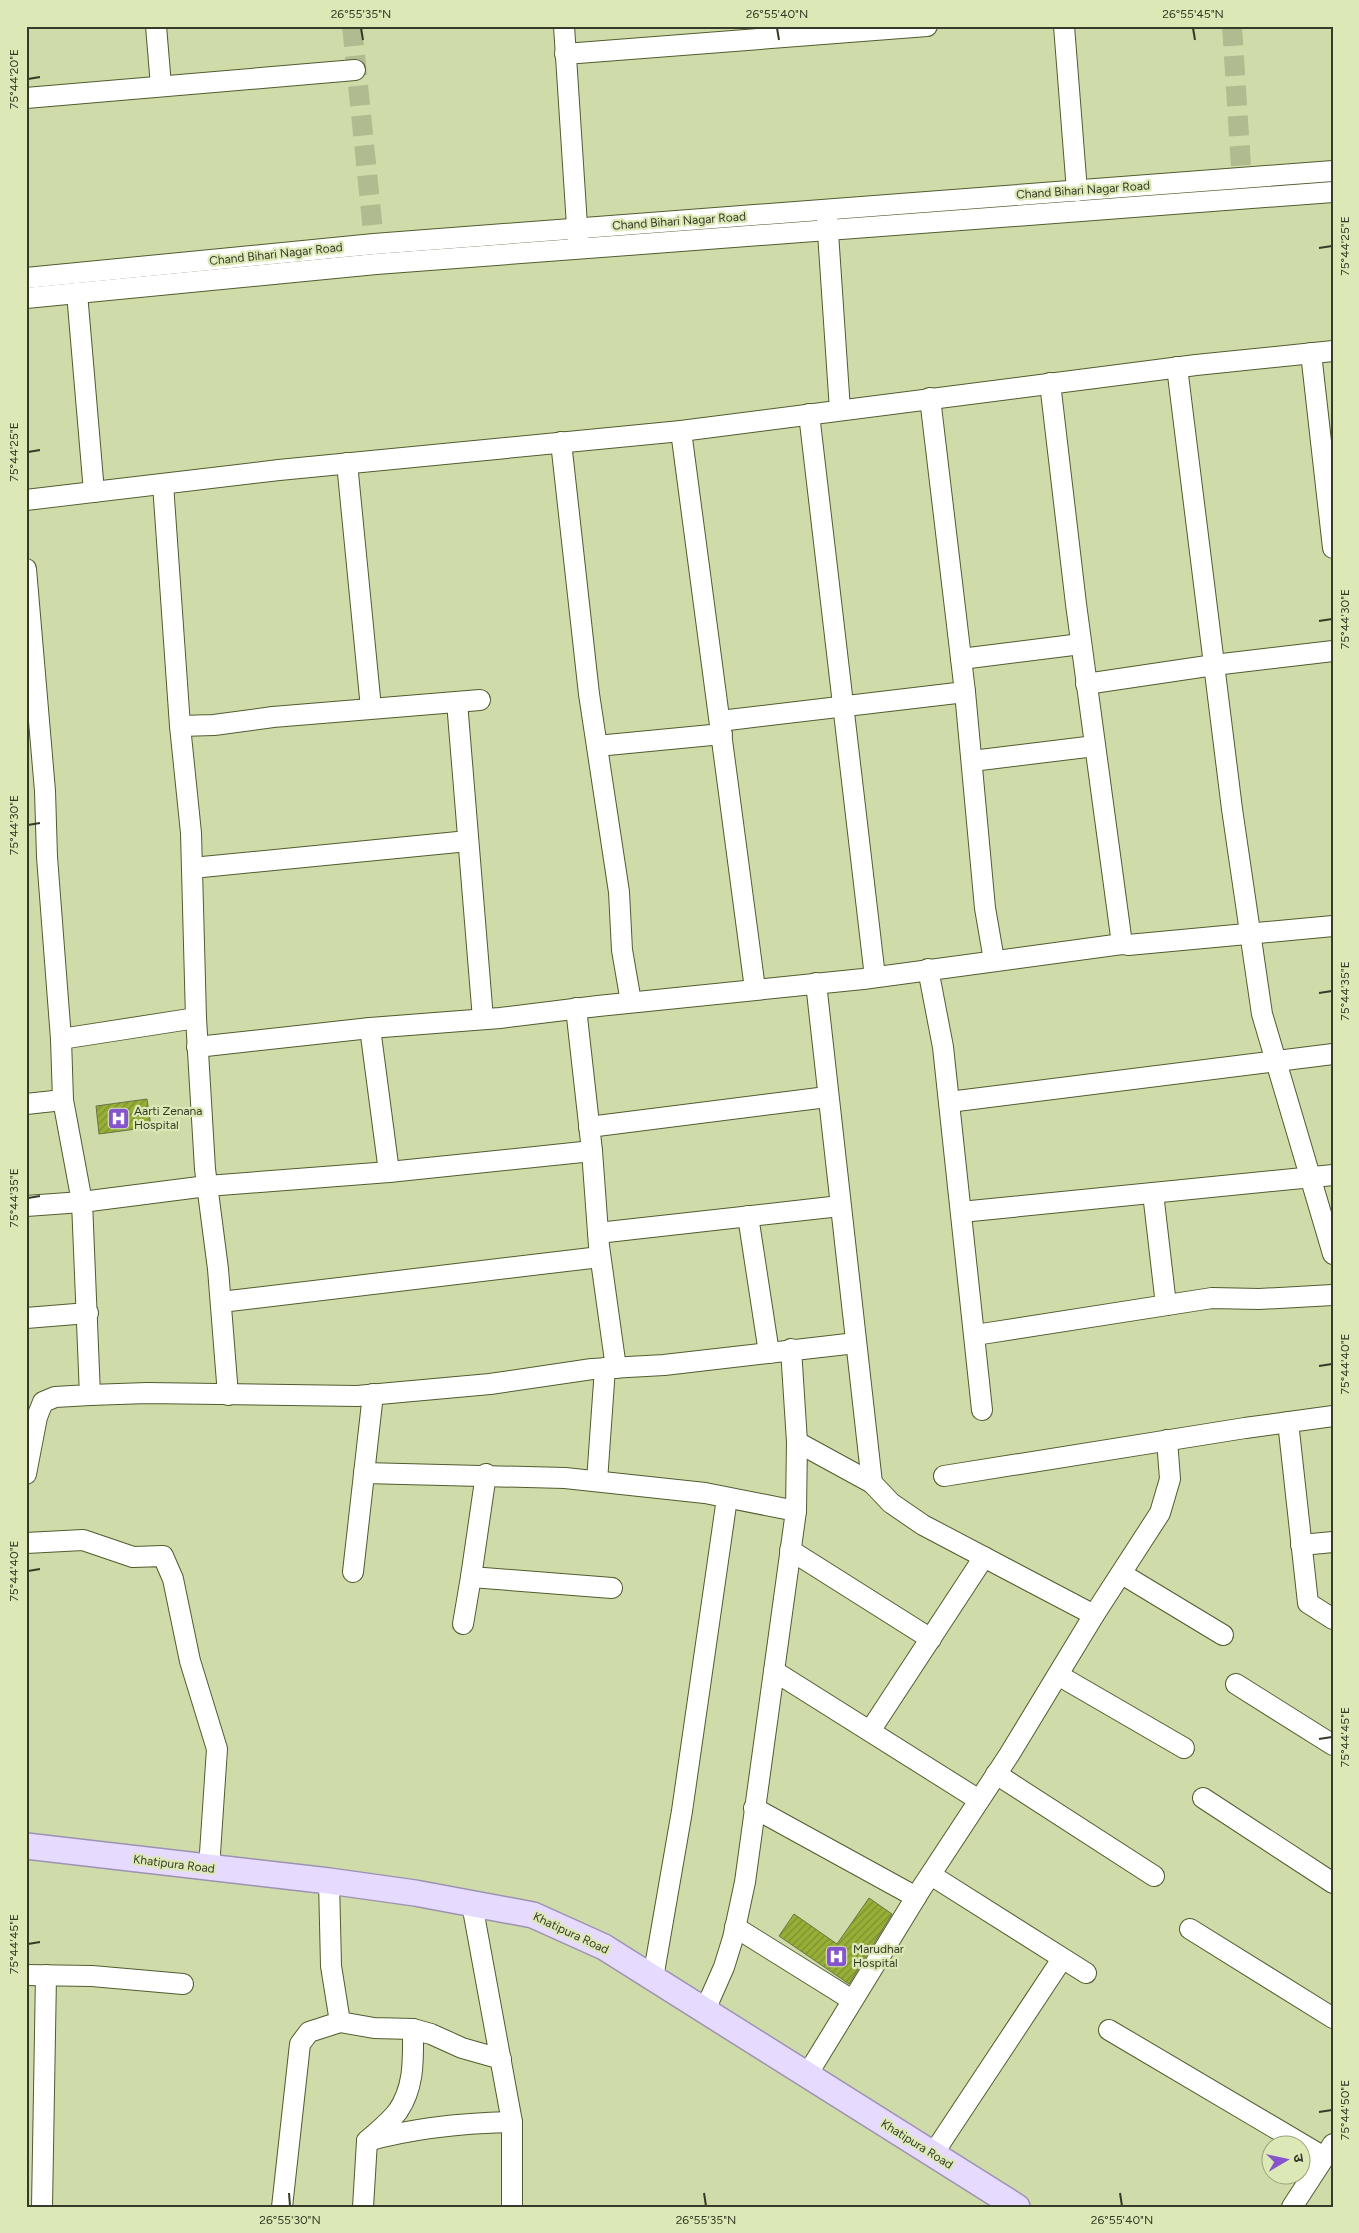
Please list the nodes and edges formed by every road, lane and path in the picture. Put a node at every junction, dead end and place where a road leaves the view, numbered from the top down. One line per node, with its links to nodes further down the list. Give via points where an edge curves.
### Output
1 (156, 26): 8 (street)
2 (564, 26): 6 (street)
3 (927, 26): 5 (street)
4 (1064, 26): 11 (street)
5 (817, 30): 6 (street)
6 (566, 54): 14 (street)
7 (355, 70): 8 (street)
8 (161, 86): 9 (street)
9 (26, 98)
10 (1333, 171): 11 (street, Chand Bihari Nagar Road)
11 (1077, 191): 13 (street, Chand Bihari Nagar Road)
12 (1333, 192): 15 (street, Chand Bihari Nagar Road)
13 (826, 210): 14 (street, Chand Bihari Nagar Road); 15 (street)
14 (577, 229): 16 (street); 17 (street, Chand Bihari Nagar Road, via 374,244)
15 (827, 230): 16 (street, Chand Bihari Nagar Road); 25 (street)
16 (579, 249): 18 (street, Chand Bihari Nagar Road, via 376,264)
17 (26, 278)
18 (77, 294): 19 (street, Chand Bihari Nagar Road); 31 (street)
19 (26, 298)
20 (1333, 351): 21 (street)
21 (1311, 353): 22 (street); 33 (street)
22 (1177, 368): 23 (street); 38 (street)
23 (1050, 383): 24 (street); 35 (street)
24 (930, 398): 25 (street); 37 (street)
25 (840, 410): 26 (street)
26 (809, 414): 27 (street); 43 (street)
27 (682, 431): 28 (street); 46 (street)
28 (561, 442): 29 (street); 47 (street)
29 (347, 463): 30 (street); 44 (street)
30 (163, 484): 31 (street); 45 (street)
31 (94, 492): 32 (street)
32 (26, 500)
33 (1333, 548)
34 (26, 569): 50 (street)
35 (1081, 644): 37 (street); 39 (street)
36 (1333, 651): 38 (street)
37 (961, 659): 40 (street)
38 (1214, 665): 39 (street); 54 (street)
39 (1086, 684): 48 (street)
40 (965, 692): 43 (street); 49 (street)
41 (480, 700): 42 (street)
42 (457, 702): 44 (street); 51 (street)
43 (842, 706): 46 (street); 58 (street)
44 (371, 708): 45 (street)
45 (180, 726): 52 (street)
46 (721, 727): 47 (street); 60 (street)
47 (597, 746): 61 (street, via 619,892 622,950)
48 (1095, 746): 49 (street); 55 (street)
49 (972, 761): 56 (street, via 985,908)
50 (36, 792): 66 (street, via 47,857)
51 (468, 841): 52 (street); 64 (street)
52 (192, 868): 63 (street)
53 (1333, 926): 54 (street)
54 (1250, 935): 55 (street); 69 (street, via 1262,1014)
55 (1122, 944): 56 (street)
56 (994, 960): 57 (street)
57 (928, 968): 58 (street); 72 (street, via 943,1047)
58 (875, 977): 59 (street)
59 (816, 983): 60 (street); 70 (street)
60 (755, 989): 61 (street)
61 (631, 1002): 62 (street)
62 (576, 1008): 64 (street); 74 (street)
63 (196, 1018): 66 (street); 67 (street)
64 (483, 1019): 65 (street)
65 (370, 1028): 67 (street); 76 (street)
66 (61, 1039): 71 (street)
67 (197, 1047): 79 (street)
68 (1333, 1054): 69 (street)
69 (1276, 1060): 72 (street); 78 (street)
70 (827, 1097): 74 (street); 83 (street)
71 (63, 1100): 73 (street); 81 (street)
72 (949, 1102): 84 (street)
73 (26, 1104)
74 (589, 1127): 75 (street)
75 (592, 1152): 76 (street); 86 (street)
76 (389, 1172): 79 (street)
77 (1333, 1174): 78 (street)
78 (1310, 1177): 80 (street); 87 (street)
79 (207, 1186): 81 (street); 90 (street)
80 (1153, 1193): 84 (street); 91 (street)
81 (82, 1202): 82 (street); 92 (street)
82 (26, 1206)
83 (840, 1206): 85 (street); 95 (street)
84 (961, 1212): 94 (street)
85 (748, 1216): 86 (street); 97 (street)
86 (598, 1233): 88 (street)
87 (1333, 1254)
88 (600, 1257): 90 (street); 98 (street)
89 (1333, 1295): 91 (street, via 1212,1298)
90 (220, 1302): 99 (street)
91 (1166, 1305): 94 (street)
92 (88, 1313): 93 (street); 101 (street)
93 (26, 1318)
94 (975, 1335): 102 (street)
95 (856, 1343): 96 (street); 112 (street)
96 (791, 1349): 97 (street); 106 (street)
97 (769, 1353): 98 (street)
98 (611, 1368): 100 (street, via 490,1384); 111 (street)
99 (228, 1394): 100 (street); 101 (street)
100 (373, 1394): 107 (street)
101 (90, 1395): 108 (street, via 55,1397 43,1402)
102 (982, 1410)
103 (1333, 1416): 104 (street)
104 (1288, 1422): 105 (street); 117 (street)
105 (1167, 1440): 110 (street); 121 (street, via 1170,1479 1166,1496 1160,1513)
106 (797, 1442): 112 (street); 114 (street)
107 (364, 1472): 109 (street); 120 (street)
108 (26, 1474)
109 (486, 1474): 111 (street); 122 (street)
110 (944, 1476)
111 (597, 1481): 113 (street)
112 (872, 1483): 119 (street, via 891,1503 923,1525)
113 (727, 1498): 114 (street); 152 (street, via 682,1811)
114 (796, 1511): 118 (street)
115 (1333, 1542): 117 (street)
116 (26, 1543): 140 (street, via 83,1540 133,1557 163,1556 173,1579 190,1661 217,1749)
117 (1301, 1544): 125 (street, via 1308,1603)
118 (790, 1550): 128 (street); 129 (street)
119 (984, 1557): 124 (street); 128 (street)
120 (353, 1572)
121 (1122, 1574): 124 (street); 127 (street)
122 (471, 1577): 123 (street); 126 (street)
123 (612, 1588)
124 (1094, 1615): 130 (street)
125 (1333, 1619)
126 (463, 1624)
127 (1223, 1634)
128 (931, 1639): 132 (street)
129 (774, 1671): 132 (street); 138 (street)
130 (1058, 1675): 134 (street); 135 (street)
131 (1236, 1684): 133 (street)
132 (870, 1731): 137 (street)
133 (1333, 1745)
134 (1184, 1748)
135 (996, 1774): 137 (street); 142 (street)
136 (1202, 1798): 144 (street)
137 (980, 1800): 141 (street)
138 (754, 1808): 145 (street); 147 (street, via 745,1882)
139 (26, 1846): 140 (main road, Khatipura Road)
140 (210, 1868): 143 (main road, Khatipura Road)
141 (931, 1875): 145 (street); 149 (street)
142 (1154, 1876)
143 (329, 1881): 146 (main road, Khatipura Road); 157 (street, via 331,1966)
144 (1333, 1883)
145 (916, 1897): 154 (street)
146 (472, 1904): 152 (main road, Khatipura Road, via 533,1915 604,1946); 160 (street)
147 (735, 1927): 154 (street); 155 (street, via 724,1967)
148 (1190, 1929): 156 (street)
149 (1062, 1959): 150 (street); 165 (street)
150 (1086, 1973)
151 (36, 1975): 153 (street); 162 (street)
152 (653, 1978): 155 (main road, Khatipura Road)
153 (183, 1984)
154 (852, 2000): 161 (street)
155 (704, 2010): 161 (main road, Khatipura Road)
156 (1333, 2018)
157 (340, 2022): 158 (street, via 374,2028); 168 (street, via 309,2032 300,2044)
158 (413, 2028): 160 (street, via 462,2048); 164 (street, via 412,2079 404,2102)
159 (1109, 2030): 166 (street)
160 (502, 2059): 163 (street)
161 (807, 2075): 165 (main road, Khatipura Road)
162 (35, 2122): 167 (street)
163 (512, 2122): 164 (street, via 420,2130); 170 (street)
164 (368, 2141): 169 (street)
165 (934, 2154): 171 (main road, Khatipura Road)
166 (1327, 2160): 172 (street)
167 (42, 2207)
168 (282, 2207)
169 (363, 2207)
170 (512, 2207)
171 (1017, 2207)
172 (1292, 2207)

